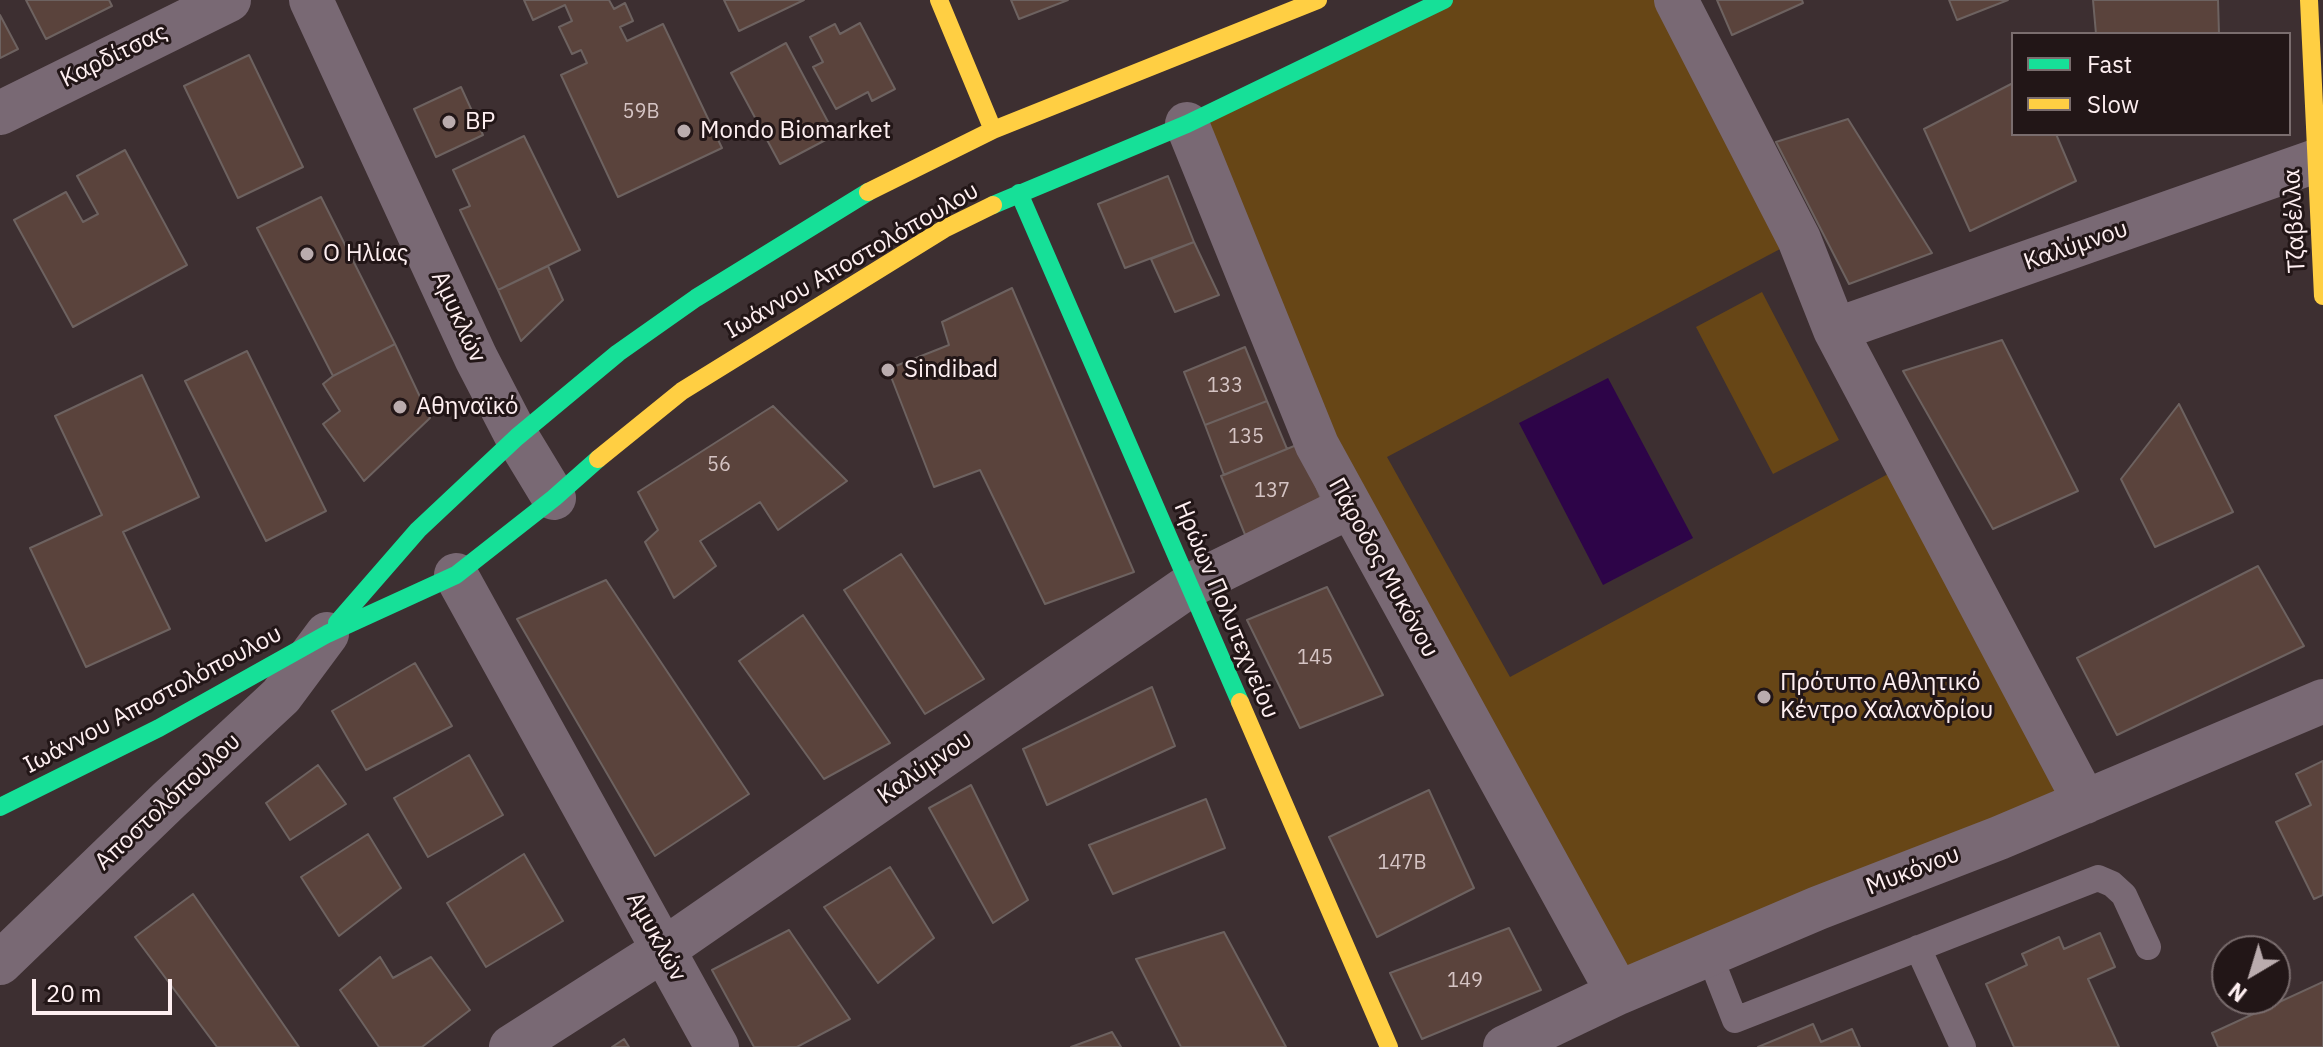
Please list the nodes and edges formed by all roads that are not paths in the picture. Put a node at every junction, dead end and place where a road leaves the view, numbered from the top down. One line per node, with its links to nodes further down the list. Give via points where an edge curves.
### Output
1 (229, 0): 9 (street, Καρδίτσας)
2 (311, 0): 16 (street, Αμυκλών)
3 (939, 0): 11 (street)
4 (1318, 0): 8 (street, Ιωάννου Αποστολόπουλου)
5 (1444, 0): 10 (street, Ιωάννου Αποστολόπουλου)
6 (1676, 0): 15 (street, via 1799,239)
7 (2309, 0): 12 (street, Τζαβέλλα)
8 (1270, 10): 11 (street, Ιωάννου Αποστολόπουλου)
9 (0, 113)
10 (1187, 124): 13 (street, Ιωάννου Αποστολόπουλου); 18 (street, Πάροδος Μυκόνου, via 1317,445)
11 (993, 130): 16 (street, Ιωάννου Αποστολόπουλου, via 885,181 696,298 618,353)
12 (2316, 161): 14 (street, Τζαβέλλα); 15 (street, Καλύμνου)
13 (1019, 193): 17 (street, Ιωάννου Αποστολόπουλου, via 944,229 682,391); 20 (street, Ηρώων Πολυτεχνείου)
14 (2323, 296)
15 (1835, 330): 23 (street)
16 (517, 437): 17 (street, Αμυκλών); 21 (street, Ιωάννου Αποστολόπουλου, via 418,530)
17 (554, 498): 19 (street, Ιωάννου Αποστολόπουλου)
18 (1349, 507): 20 (street, Καλύμνου); 30 (street, Πάροδος Μυκόνου)
19 (456, 575): 21 (street, Ιωάννου Αποστολόπουλου); 27 (street, Αμυκλών)
20 (1189, 586): 27 (street, Καλύμνου); 33 (street, Ηρώων Πολυτεχνείου)
21 (327, 634): 24 (street, Ιωάννου Αποστολόπουλου, via 159,728); 29 (street, Αποστολόπουλου, via 281,696)
22 (2323, 701): 23 (street, Μυκόνου)
23 (2085, 802): 28 (street, Μυκόνου)
24 (0, 807)
25 (2148, 947): 26 (lane, via 2124,895 2098,878)
26 (1918, 948): 28 (lane, via 1735,1020); 35 (lane)
27 (663, 950): 31 (street, Καλύμνου); 32 (street, Αμυκλών)
28 (1709, 954): 30 (street, Μυκόνου)
29 (0, 963)
30 (1618, 993): 34 (street, Μυκόνου)
31 (511, 1047)
32 (717, 1047)
33 (1389, 1047)
34 (1505, 1047)
35 (1963, 1047)

